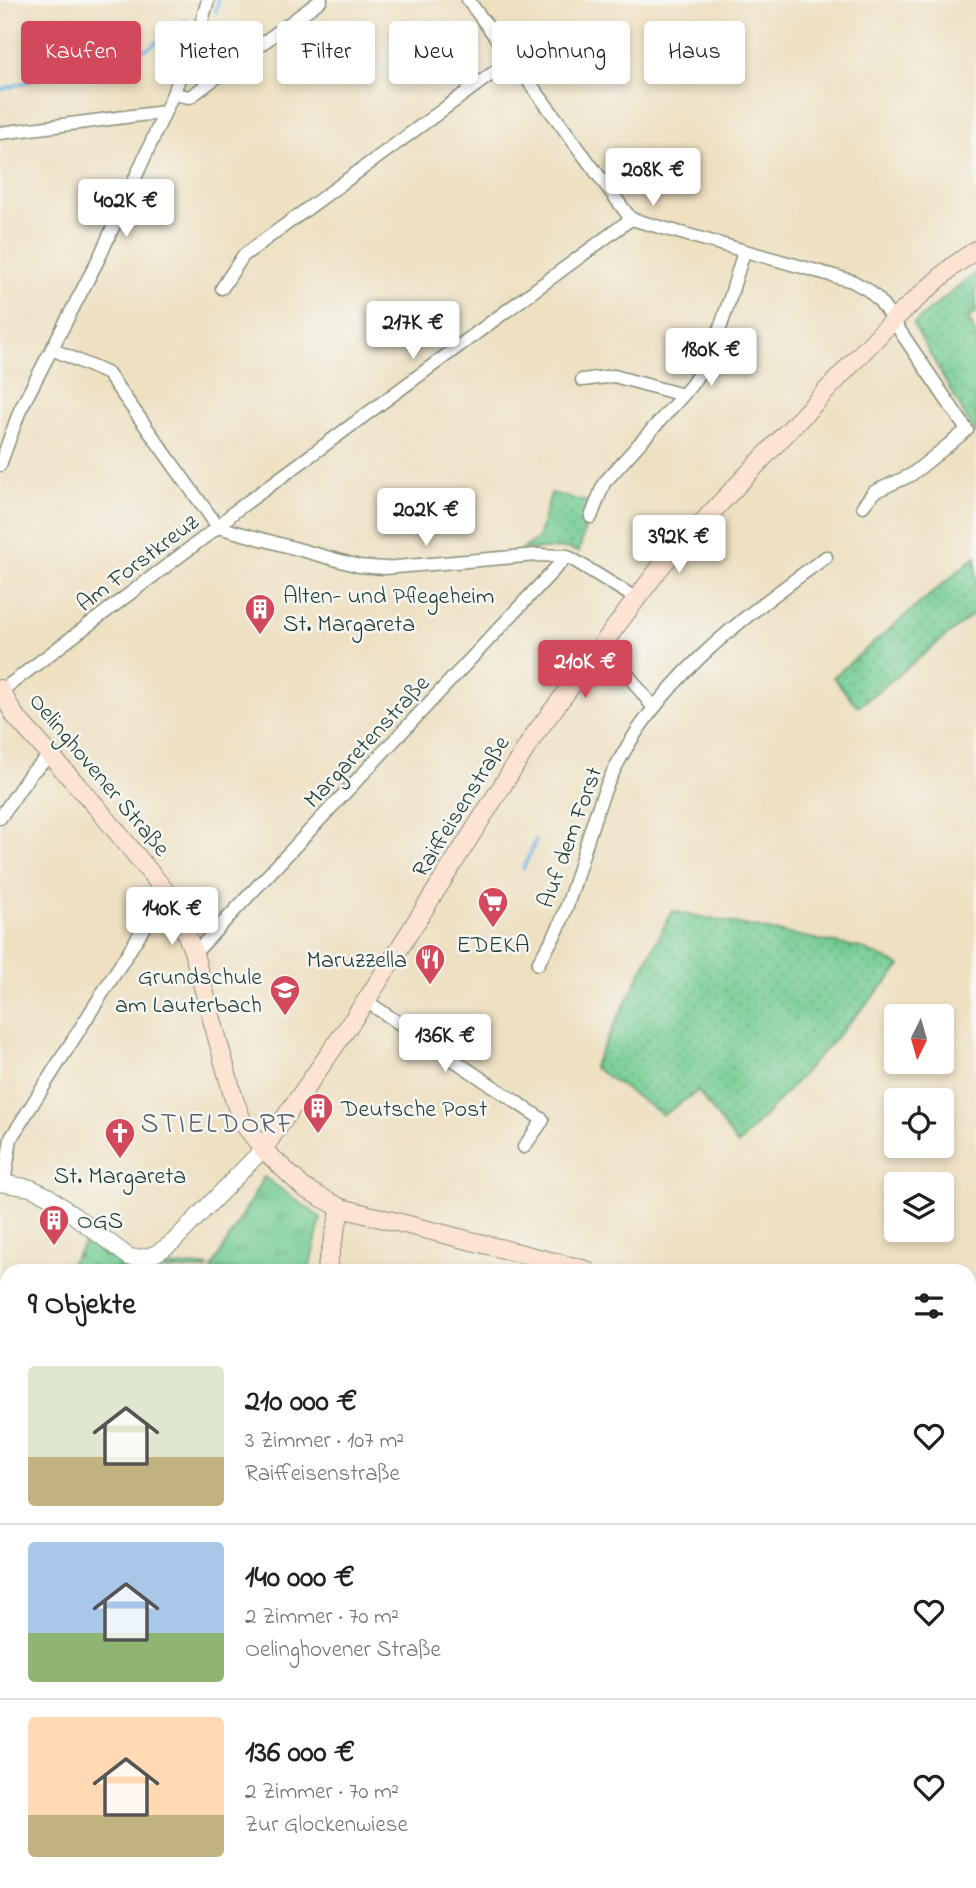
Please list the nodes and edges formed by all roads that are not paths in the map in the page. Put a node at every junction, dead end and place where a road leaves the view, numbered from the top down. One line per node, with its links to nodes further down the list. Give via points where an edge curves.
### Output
1 (208, 0): 7 (street)
2 (321, 0): 7 (street, via 190,97)
3 (468, 0): 4 (street)
4 (492, 32)
5 (492, 74): 13 (street, via 243,257)
6 (531, 84): 10 (street)
7 (173, 94): 8 (street)
8 (164, 112): 9 (street); 15 (street, via 100,256)
9 (0, 133)
10 (631, 219): 12 (street); 21 (street)
11 (976, 250): 14 (main road, Raiffeisenstraße)
12 (744, 252): 14 (street, via 852,281 868,290); 17 (street, via 712,351)
13 (222, 288)
14 (893, 320): 19 (street, via 967,430 911,475 874,492); 24 (main road, Raiffeisenstraße, via 693,529)
15 (52, 349): 18 (street, via 20,410); 21 (street, via 108,374)
16 (582, 380): 17 (street, via 614,376)
17 (683, 395): 20 (street, via 604,482)
18 (0, 465)
19 (863, 506)
20 (591, 517)
21 (218, 527): 22 (street, Am Forstkreuz, via 359,566); 26 (street, Am Forstkreuz)
22 (567, 556): 24 (street); 31 (street, Margaretenstraße)
23 (826, 557): 27 (street, Auf dem Forst, via 705,650)
24 (637, 599): 25 (main road, Raiffeisenstraße)
25 (604, 644): 27 (street); 33 (main road, Raiffeisenstraße, via 495,794)
26 (0, 690): 28 (main road, Oelinghovener Straße, via 15,716)
27 (653, 707): 32 (street, Auf dem Forst, via 608,784 588,831 559,927)
28 (51, 755): 29 (street, via 30,774); 30 (main road, Oelinghovener Straße)
29 (0, 818)
30 (167, 891): 31 (main road, Oelinghovener Straße, via 180,912); 36 (street, via 11,1138)
31 (194, 954): 35 (main road, Oelinghovener Straße, via 234,1099 243,1123)
32 (538, 964)
33 (366, 1002): 34 (street, via 543,1120); 35 (main road, Raiffeisenstraße)
34 (524, 1147)
35 (263, 1149): 36 (street, via 174,1241 157,1254 140,1258 129,1257 48,1196); 37 (main road, Oelinghovener Straße, via 304,1188)
36 (2, 1184)
37 (341, 1208): 38 (main road); 39 (main road, Oelinghovener Straße)
38 (327, 1264)
39 (562, 1264)

